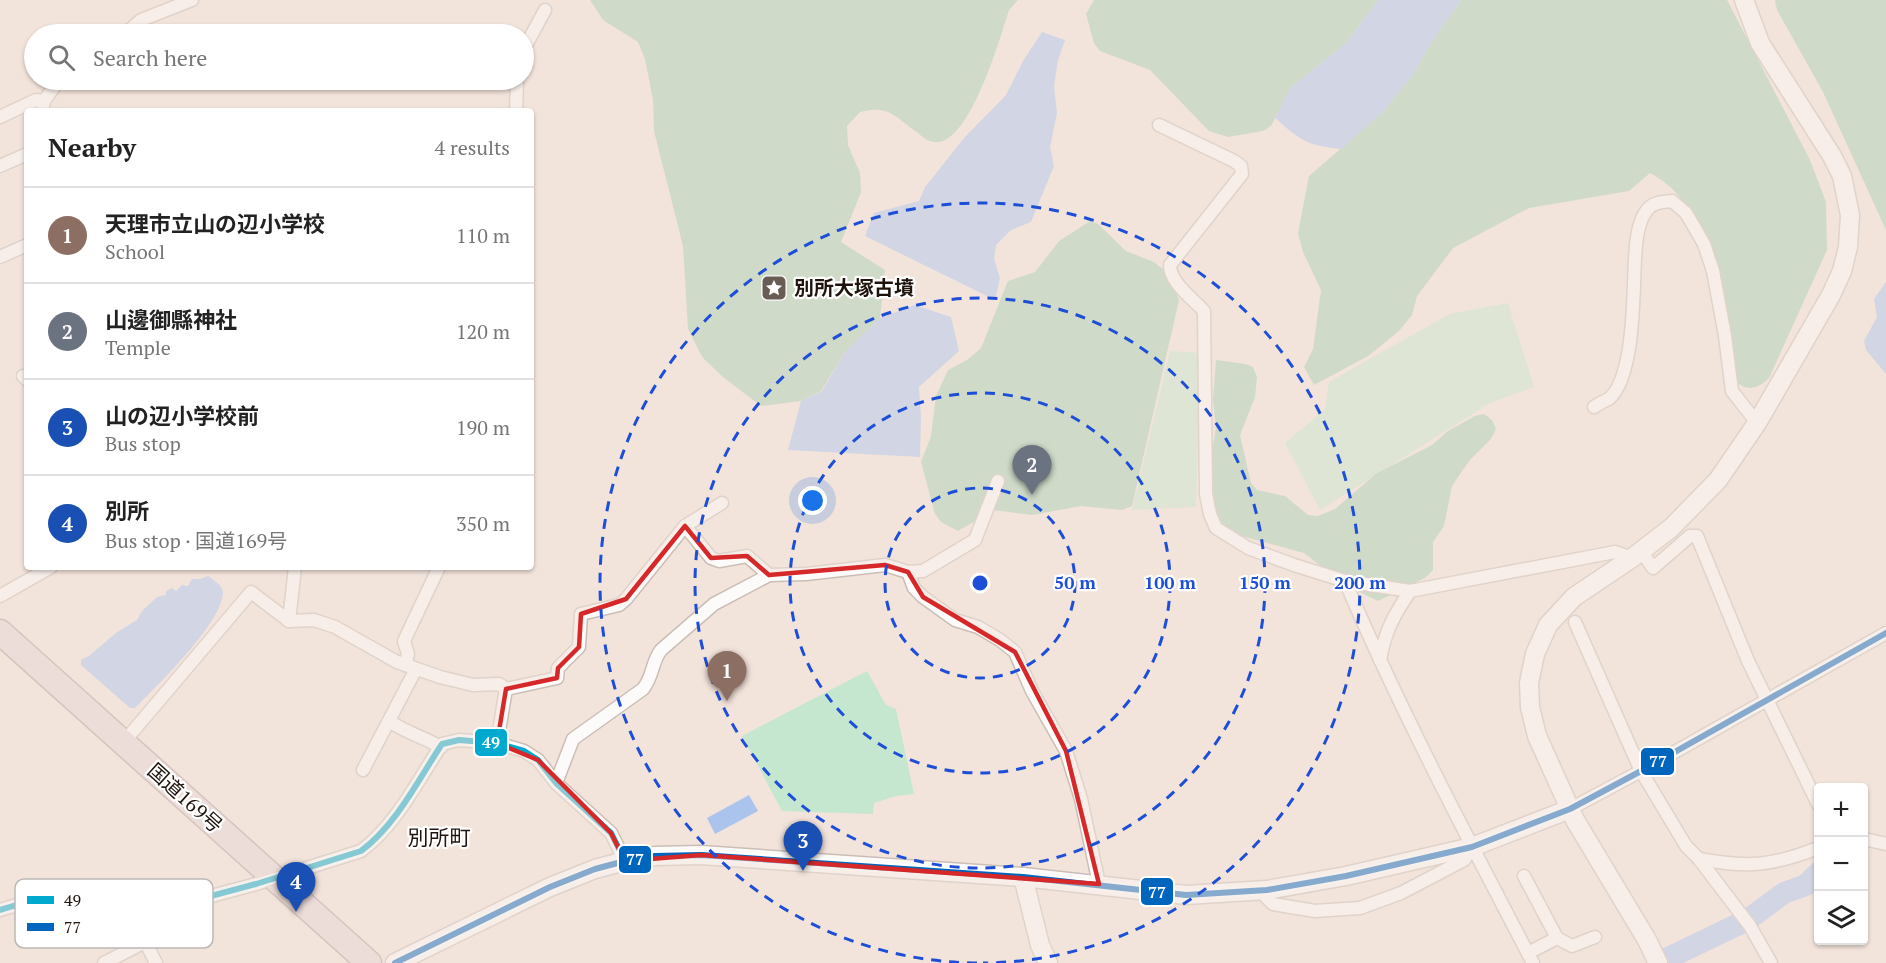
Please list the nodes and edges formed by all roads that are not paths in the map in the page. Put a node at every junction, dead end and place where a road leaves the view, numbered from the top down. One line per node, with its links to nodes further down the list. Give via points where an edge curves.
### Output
1 (192, 0): 4 (street)
2 (1744, 0): 17 (street, via 1760,43 1842,176 1850,215 1842,271)
3 (545, 10): 5 (street)
4 (136, 24)
5 (534, 30)
6 (53, 90): 8 (street)
7 (517, 90): 9 (street)
8 (43, 106): 10 (street, via 36,100)
9 (516, 108)
10 (0, 117)
11 (1159, 125): 27 (street, via 1241,166 1242,174 1170,265 1174,279 1204,311 1206,494 1210,514 1216,528 1248,548)
12 (24, 155): 13 (street)
13 (0, 166)
14 (24, 246): 15 (street)
15 (0, 257)
16 (1593, 407): 17 (street, via 1610,398 1621,380 1628,356 1636,239 1642,219 1648,208 1658,202 1672,201 1686,213 1704,244 1713,271 1732,391)
17 (1758, 423): 21 (street, via 1718,480 1671,528)
18 (998, 481): 25 (street, via 975,540 923,571)
19 (722, 503): 20 (street)
20 (685, 526): 26 (street, via 711,558 719,561 747,556); 36 (street, via 626,599 581,614 579,647 558,668 557,678)
21 (1636, 554): 28 (street, via 1615,552); 37 (street, via 1653,568 1690,536 1697,536); 46 (street, via 1574,597 1548,624 1535,654 1529,683 1530,707 1538,736)
22 (46, 570): 29 (street)
23 (295, 570): 30 (street)
24 (438, 570): 35 (street, via 404,641)
25 (908, 572): 26 (street, via 885,565); 56 (street, via 914,588 923,597 956,620 1000,640 1014,652 1066,751)
26 (769, 575): 44 (street, via 714,604 661,650 643,689 573,739)
27 (1345, 581): 28 (street); 34 (street)
28 (1410, 591): 34 (street, via 1384,637)
29 (0, 596)
30 (289, 621): 35 (street, via 314,620 335,627); 39 (street, via 251,592)
31 (1575, 622): 43 (street)
32 (0, 632): 39 (highway, 国道169号)
33 (1886, 633): 37 (street)
34 (1380, 661): 49 (street)
35 (410, 667): 36 (street, via 473,685 489,683); 38 (street)
36 (506, 688): 40 (street)
37 (1766, 699): 43 (street); 45 (street)
38 (389, 721): 41 (street); 42 (street)
39 (123, 742): 55 (highway, 国道169号)
40 (497, 743): 41 (street, via 459,740); 44 (street, via 524,750 538,760)
41 (441, 747): 55 (street, via 374,841 361,851)
42 (363, 770)
43 (1641, 771): 46 (street); 51 (street, via 1686,846)
44 (556, 783): 52 (street, via 612,833)
45 (1814, 796)
46 (1572, 814): 49 (street); 71 (street)
47 (1868, 840): 48 (street)
48 (1886, 844)
49 (1472, 847): 57 (street, via 1346,876); 57 (street, via 1464,860 1401,893 1360,908 1315,911 1273,904); 65 (street)
50 (1814, 850): 51 (street, via 1760,865 1734,866)
51 (1699, 859): 72 (street, via 1750,926)
52 (625, 861): 54 (street, via 701,855); 69 (street, via 550,887)
53 (1524, 876): 62 (street)
54 (1023, 878): 56 (street); 70 (street)
55 (275, 879): 58 (street); 68 (highway, 国道169号)
56 (1099, 884): 57 (street, via 1186,895)
57 (1259, 890)
58 (213, 896)
59 (15, 906): 60 (street)
60 (0, 910)
61 (1595, 936): 62 (street, via 1572,946)
62 (1557, 938): 65 (street)
63 (133, 948): 66 (street)
64 (148, 948): 67 (street)
65 (1530, 958)
66 (104, 963)
67 (156, 963)
68 (369, 963)
69 (394, 963)
70 (1048, 963)
71 (1658, 963)
72 (1771, 963)

